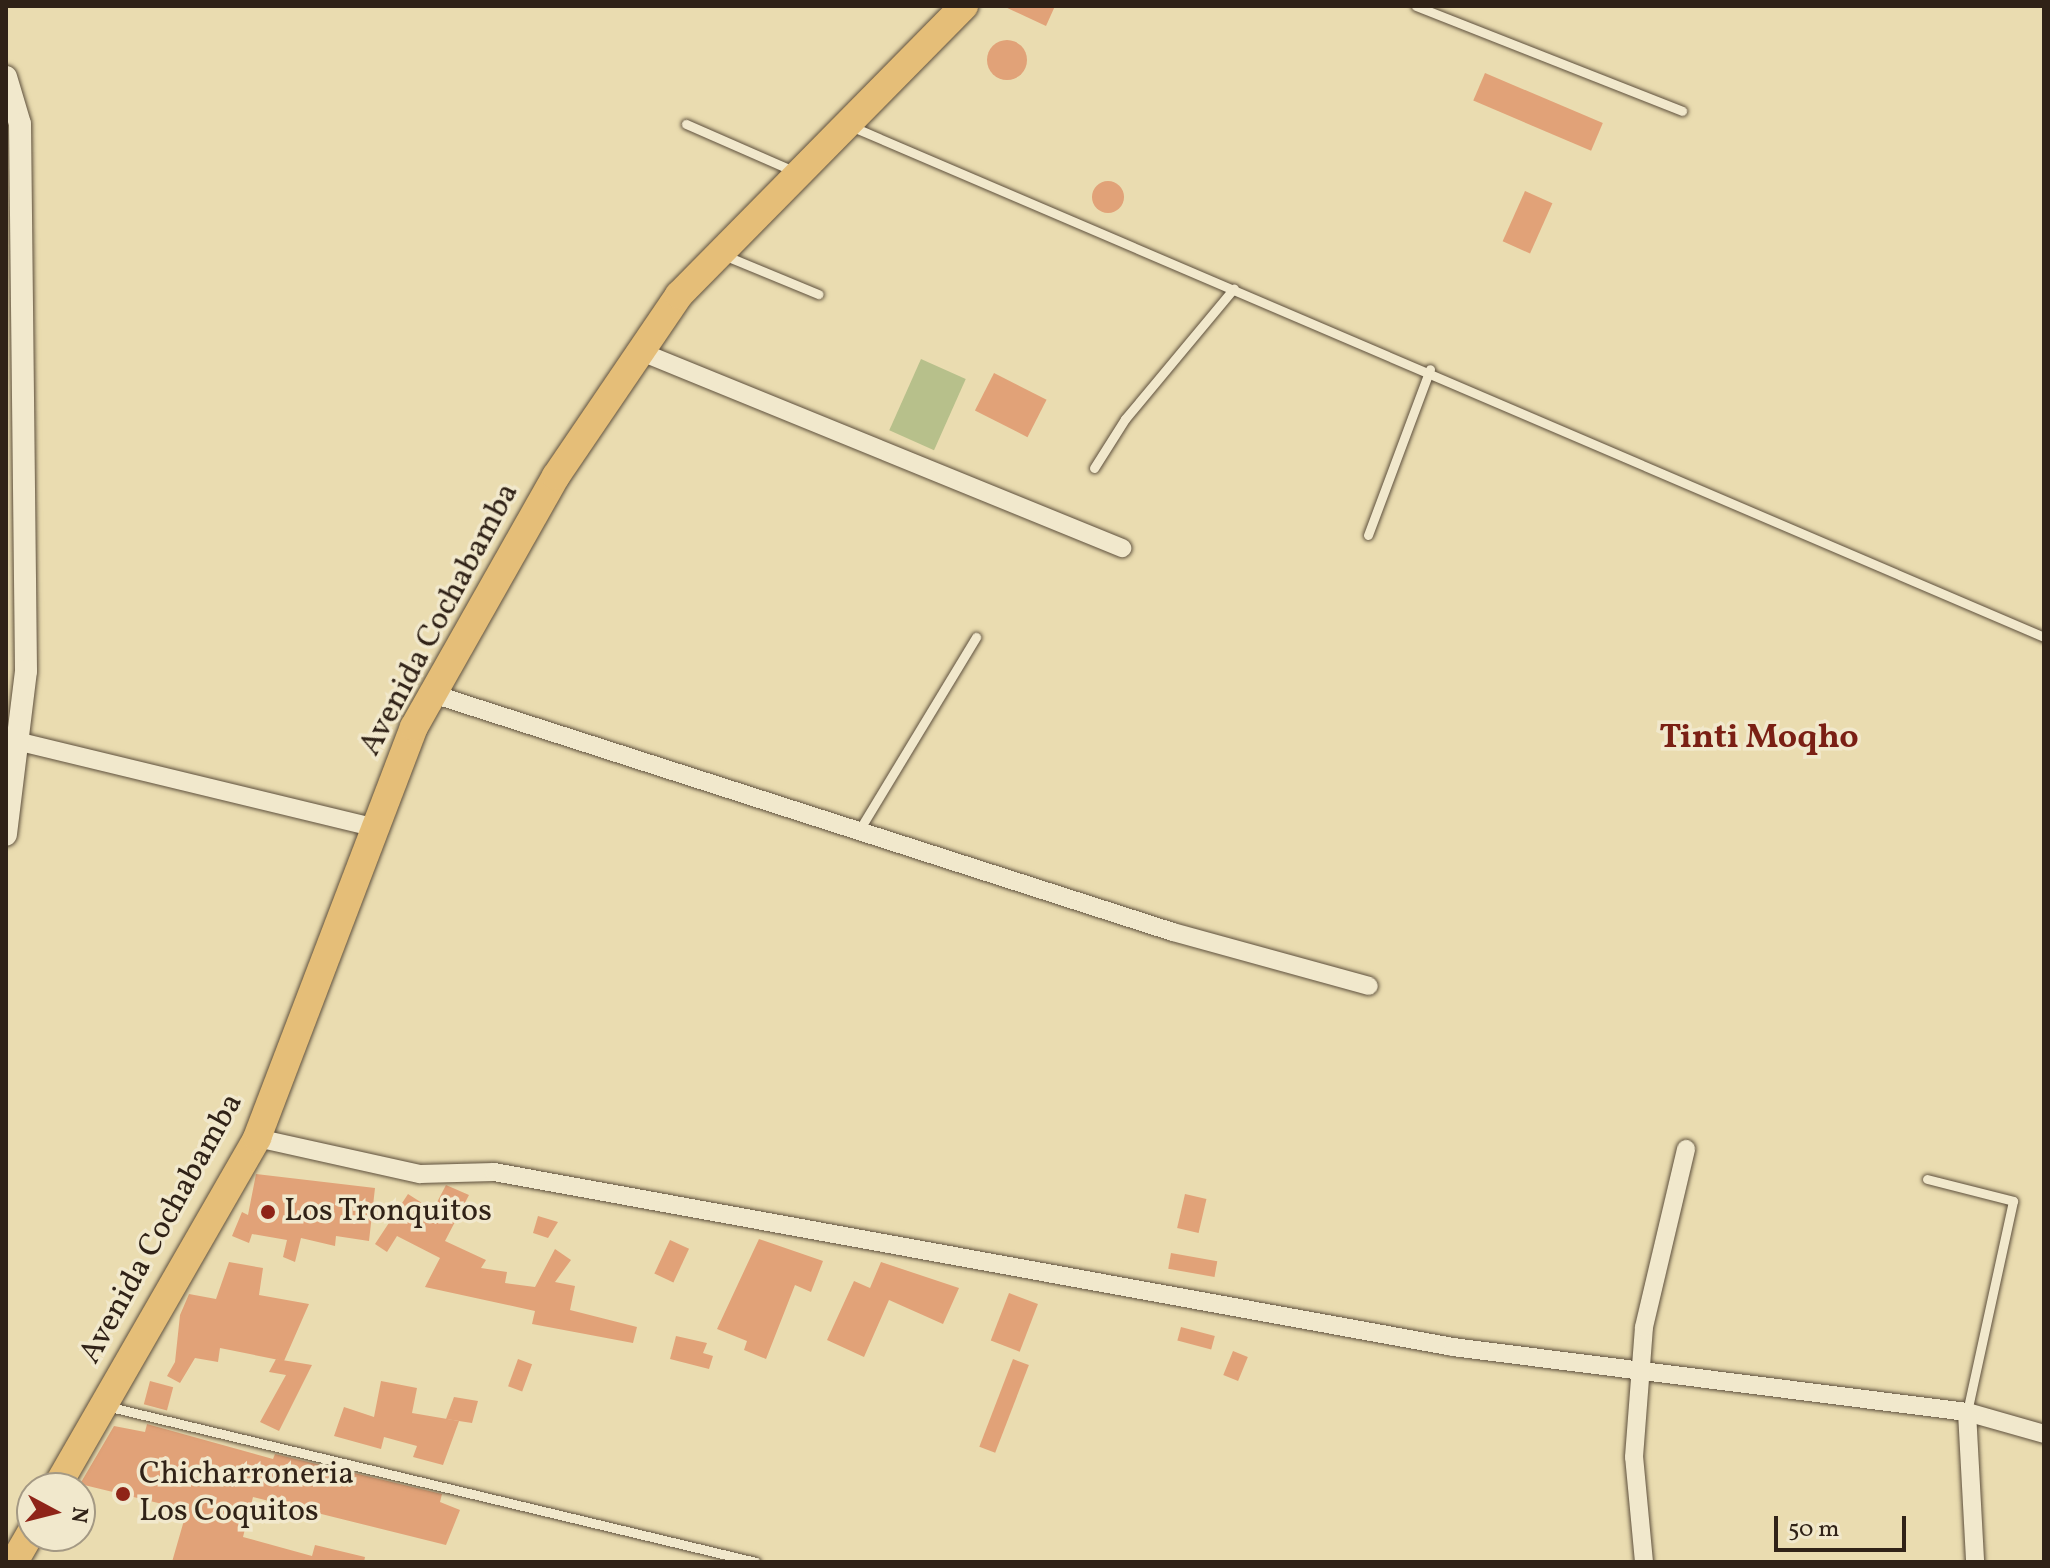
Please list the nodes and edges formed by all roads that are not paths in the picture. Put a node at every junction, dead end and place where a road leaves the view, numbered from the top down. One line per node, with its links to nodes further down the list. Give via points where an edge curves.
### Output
1 (964, 6): 6 (main road, Avenida Cochabamba)
2 (1416, 6): 4 (lane)
3 (6, 77): 19 (street, via 20,124 21,156)
4 (1682, 111)
5 (686, 124): 7 (lane)
6 (846, 124): 7 (main road, Avenida Cochabamba); 9 (lane)
7 (796, 172): 8 (main road, Avenida Cochabamba)
8 (719, 253): 10 (lane); 11 (main road, Avenida Cochabamba)
9 (1234, 288): 12 (lane); 13 (lane, via 1125,419)
10 (818, 294)
11 (639, 351): 15 (street); 18 (main road, Avenida Cochabamba, via 556,476)
12 (1430, 369): 14 (lane); 17 (lane)
13 (1094, 468)
14 (1368, 535)
15 (1122, 548)
16 (976, 637): 22 (lane)
17 (2044, 637)
18 (433, 694): 21 (main road, Avenida Cochabamba); 22 (street)
19 (16, 701): 20 (street)
20 (21, 742): 21 (street); 23 (street)
21 (373, 827): 25 (main road, Avenida Cochabamba)
22 (858, 832): 24 (street)
23 (6, 835)
24 (1369, 986)
25 (257, 1138): 28 (street, via 420,1174 494,1172 1438,1344); 29 (main road, Avenida Cochabamba)
26 (1686, 1149): 28 (street, via 1644,1327)
27 (1927, 1179): 30 (lane, via 2013,1201)
28 (1642, 1367): 30 (street); 34 (street, via 1634,1457)
29 (103, 1405): 32 (main road, Avenida Cochabamba); 33 (lane)
30 (1967, 1412): 31 (street); 35 (street)
31 (2044, 1434)
32 (65, 1472)
33 (756, 1562)
34 (1644, 1562)
35 (1975, 1562)

